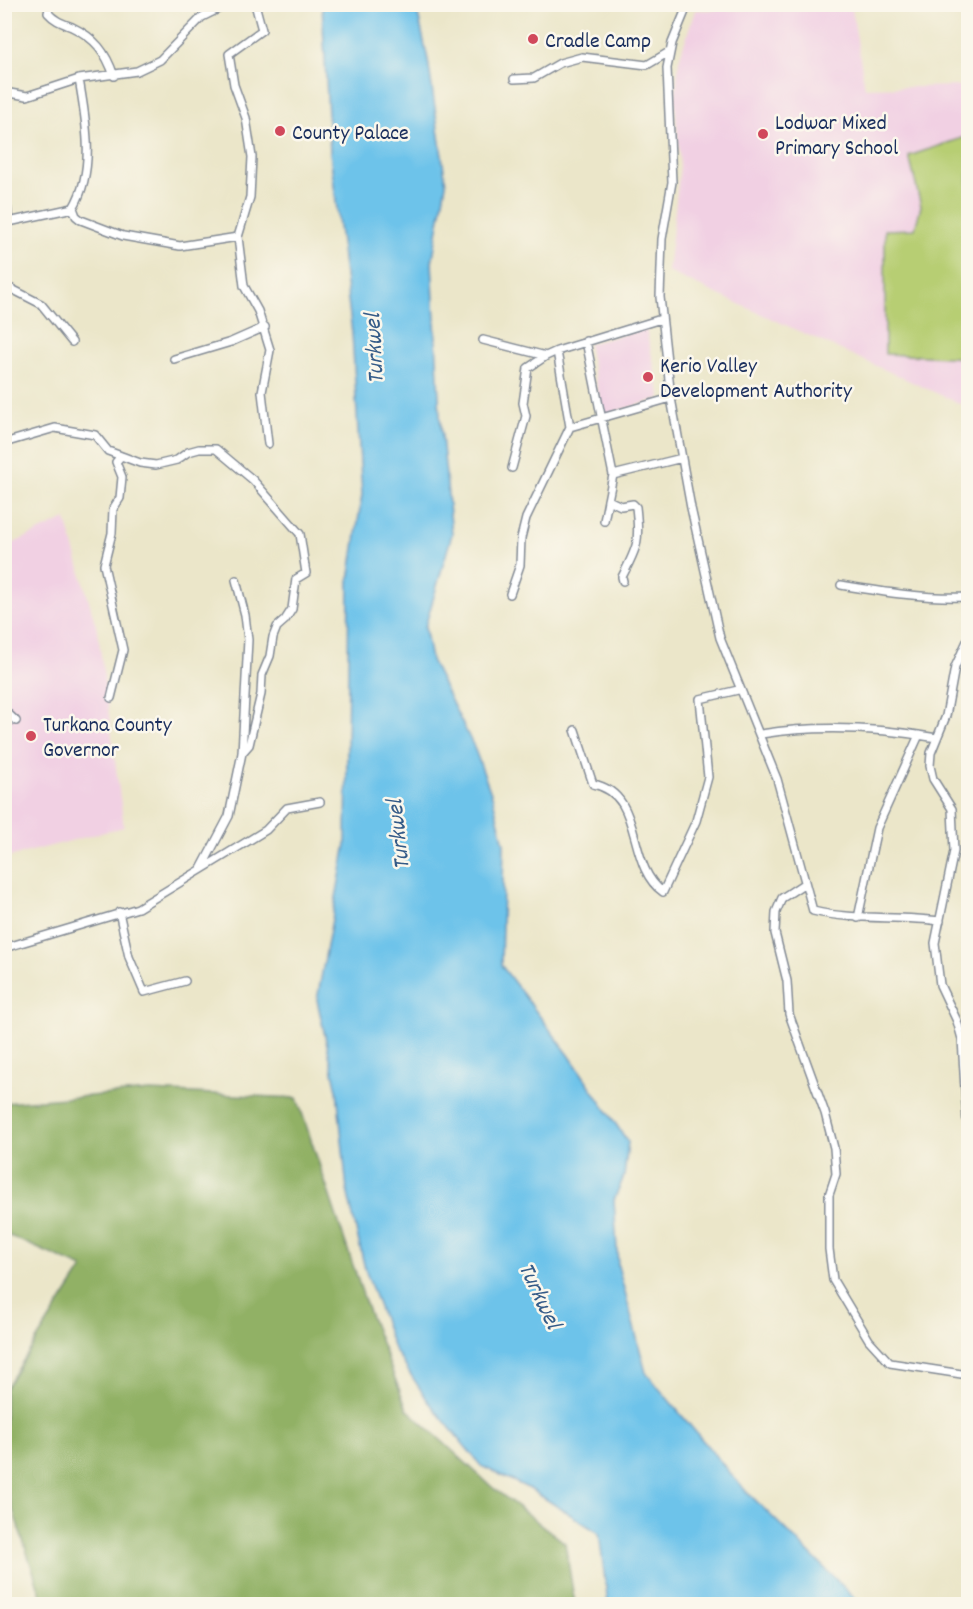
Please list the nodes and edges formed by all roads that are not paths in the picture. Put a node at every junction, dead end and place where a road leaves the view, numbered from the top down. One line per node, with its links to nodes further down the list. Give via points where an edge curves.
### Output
1 (50, 4): 6 (street, via 48,12 54,20 94,40)
2 (228, 4): 6 (street, via 202,17 159,60)
3 (255, 4): 13 (street, via 262,30 229,54 252,156 250,197)
4 (688, 4): 5 (street)
5 (669, 52): 8 (street, via 646,65 582,57 560,63 534,78); 15 (street, via 666,93 672,182 662,239)
6 (114, 76): 7 (street)
7 (78, 79): 9 (street, via 27,96); 11 (street, via 86,128 86,162 81,194)
8 (514, 80)
9 (4, 92)
10 (4, 182): 12 (street)
11 (73, 208): 12 (street); 13 (street, via 81,219 123,236 180,246)
12 (7, 222)
13 (238, 237): 16 (street, via 244,286)
14 (4, 285): 19 (street, via 41,304)
15 (661, 319): 18 (street); 23 (street)
16 (265, 327): 22 (street); 27 (street, via 270,350 262,392)
17 (483, 340): 21 (street)
18 (586, 340): 20 (street); 24 (street)
19 (72, 342)
20 (557, 351): 21 (street); 25 (street)
21 (546, 356): 30 (street, via 528,368 525,416)
22 (174, 359)
23 (671, 398): 24 (street); 29 (street)
24 (601, 417): 25 (street); 31 (street)
25 (570, 427): 37 (street, via 526,518 520,565)
26 (4, 443): 28 (street, via 55,428 95,435 108,451)
27 (268, 444)
28 (121, 456): 41 (street, via 116,462 122,477 120,498 113,510 104,565 123,651); 48 (street, via 156,465 199,449 216,449 254,480 300,534 306,573 296,579 292,609 275,632 262,675 249,745)
29 (682, 458): 31 (street); 40 (street, via 720,638)
30 (512, 468)
31 (613, 475): 32 (street)
32 (608, 500): 33 (street); 35 (street, via 636,507 638,542)
33 (604, 521)
34 (236, 580): 48 (street, via 248,640)
35 (623, 581)
36 (841, 585): 38 (street, via 900,594)
37 (510, 594)
38 (969, 597)
39 (969, 639): 47 (street, via 955,666 946,716)
40 (738, 690): 44 (street, via 700,699 708,777 696,821 663,892 648,878 621,798 593,784); 45 (street)
41 (111, 698)
42 (4, 710): 43 (street)
43 (16, 721)
44 (575, 730)
45 (761, 734): 46 (street, via 807,729); 51 (street)
46 (919, 735): 47 (street); 53 (street, via 877,828)
47 (937, 738): 54 (street, via 930,766 933,779 952,809 955,842)
48 (242, 753): 50 (street, via 229,816)
49 (320, 802): 50 (street, via 287,808 266,830)
50 (201, 869): 52 (street, via 138,908)
51 (805, 883): 53 (street, via 813,911); 59 (street, via 782,898 776,912 775,933 789,1014 834,1148 837,1174 829,1195 833,1280 869,1340 890,1363)
52 (119, 912): 55 (street); 56 (street, via 129,957 144,992)
53 (858, 918): 54 (street)
54 (940, 921): 57 (street, via 935,943 940,985 957,1021)
55 (4, 948)
56 (185, 981)
57 (966, 1053): 58 (street)
58 (969, 1140)
59 (969, 1375)

